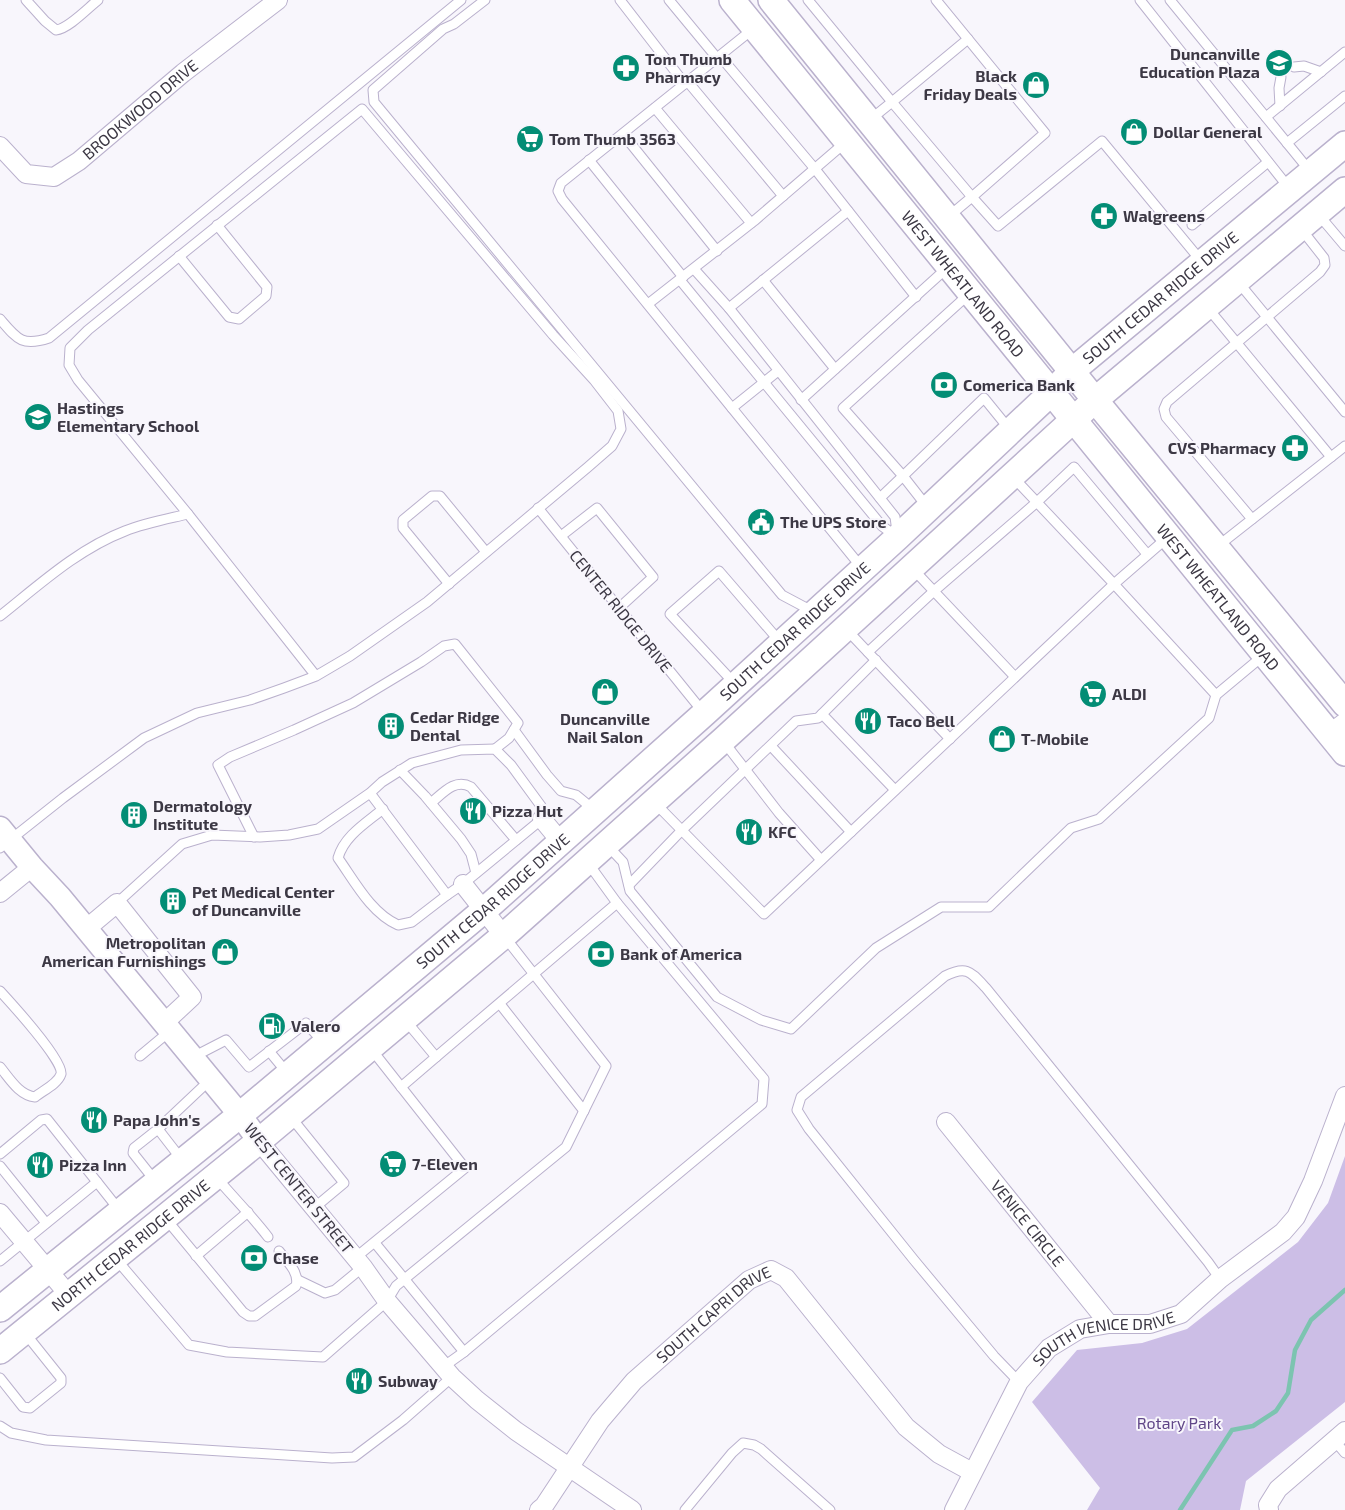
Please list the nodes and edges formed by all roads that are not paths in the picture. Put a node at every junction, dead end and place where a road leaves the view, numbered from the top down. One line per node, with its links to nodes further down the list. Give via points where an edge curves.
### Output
1 (26, 0): 2 (lane, via 56,30 69,24)
2 (98, 0)
3 (278, 0): 32 (street, BROOKWOOD DRIVE, via 54,178 26,174)
4 (461, 0): 62 (lane, via 49,338 26,343 12,334)
5 (485, 0): 98 (lane, via 443,29 373,90 374,102 782,595)
6 (620, 0): 21 (lane)
7 (669, 0): 17 (lane)
8 (732, 0): 14 (main road, WEST WHEATLAND ROAD)
9 (808, 0): 23 (lane)
10 (936, 0): 15 (lane)
11 (1140, 0): 34 (lane)
12 (1170, 0): 26 (lane)
13 (778, 3): 27 (main road, WEST WHEATLAND ROAD)
14 (755, 28): 17 (lane); 29 (main road, WEST WHEATLAND ROAD)
15 (968, 39): 23 (lane); 40 (lane, via 1045,133)
16 (1345, 52): 19 (lane)
17 (718, 57): 21 (lane); 35 (lane)
18 (1294, 67): 19 (lane, via 1304,66)
19 (1321, 72): 24 (lane)
20 (1281, 78): 24 (lane)
21 (686, 83): 25 (lane); 39 (lane)
22 (1345, 96): 30 (lane)
23 (892, 102): 27 (lane); 40 (lane)
24 (1280, 106): 26 (lane)
25 (655, 108): 28 (lane); 44 (lane)
26 (1266, 117): 30 (lane)
27 (870, 121): 29 (main road); 42 (main road, WEST WHEATLAND ROAD)
28 (623, 134): 33 (lane); 48 (lane)
29 (847, 141): 35 (lane); 51 (main road, WEST WHEATLAND ROAD)
30 (1287, 143): 36 (lane)
31 (1345, 144): 36 (main road, SOUTH CEDAR RIDGE DRIVE)
32 (0, 146)
33 (589, 160): 53 (lane); 58 (lane, via 561,183 558,192)
34 (1268, 162): 37 (lane); 46 (lane)
35 (815, 170): 39 (lane); 41 (lane)
36 (1311, 172): 37 (main road, SOUTH CEDAR RIDGE DRIVE)
37 (1290, 189): 43 (main road); 50 (main road, SOUTH CEDAR RIDGE DRIVE)
38 (1345, 190): 43 (main road, SOUTH CEDAR RIDGE DRIVE)
39 (783, 196): 44 (lane)
40 (972, 197): 42 (lane); 50 (lane, via 998,226 1102,141)
41 (848, 211): 54 (lane); 57 (lane)
42 (947, 217): 66 (main road, WEST WHEATLAND ROAD)
43 (1310, 219): 47 (lane); 55 (main road, SOUTH CEDAR RIDGE DRIVE); 61 (lane, via 1326,265)
44 (751, 223): 48 (lane)
45 (217, 225): 49 (lane); 49 (lane, via 267,287 266,296 239,319 229,317); 81 (lane, via 362,109 618,411 621,429 612,446)
46 (1192, 225)
47 (1345, 246)
48 (717, 251): 52 (lane)
49 (179, 256): 83 (lane, via 88,330 70,348 69,365)
50 (1202, 262): 66 (main road, SOUTH CEDAR RIDGE DRIVE)
51 (949, 266): 56 (main road, WEST WHEATLAND ROAD); 57 (lane)
52 (694, 269): 53 (lane); 60 (lane)
53 (682, 278): 58 (lane); 67 (lane)
54 (763, 280): 60 (lane); 64 (lane)
55 (1237, 281): 59 (main road, SOUTH CEDAR RIDGE DRIVE); 61 (lane)
56 (970, 292): 68 (main road, WEST WHEATLAND ROAD); 77 (lane, via 843,408)
57 (916, 297): 64 (lane)
58 (648, 304): 71 (lane)
59 (1207, 306): 63 (lane); 70 (main road, SOUTH CEDAR RIDGE DRIVE)
60 (729, 308): 65 (lane)
61 (1267, 317): 63 (lane); 72 (lane)
62 (0, 319)
63 (1237, 342): 76 (lane); 84 (lane, via 1167,402 1164,409 1166,417)
64 (835, 369): 69 (lane)
65 (778, 371): 67 (lane); 69 (lane)
66 (1072, 371): 68 (main road, SOUTH CEDAR RIDGE DRIVE); 70 (main road, WEST WHEATLAND ROAD)
67 (764, 382): 71 (lane); 86 (lane, via 882,526)
68 (1052, 392): 73 (main road, WEST WHEATLAND ROAD); 74 (main road, SOUTH CEDAR RIDGE DRIVE)
69 (801, 400): 79 (lane)
70 (1095, 400): 73 (main road, SOUTH CEDAR RIDGE DRIVE); 88 (main road, WEST WHEATLAND ROAD)
71 (732, 408): 91 (lane)
72 (1345, 412)
73 (1074, 421): 78 (main road, SOUTH CEDAR RIDGE DRIVE); 87 (main road, WEST WHEATLAND ROAD)
74 (1010, 431): 77 (lane, via 984,398); 82 (main road, SOUTH CEDAR RIDGE DRIVE)
75 (1345, 446): 76 (lane)
76 (1331, 457): 84 (lane)
77 (903, 476): 79 (lane); 82 (lane)
78 (1013, 477): 80 (lane); 92 (main road, SOUTH CEDAR RIDGE DRIVE)
79 (880, 498): 86 (lane, via 895,517)
80 (1037, 502): 90 (lane, via 1074,467); 94 (lane); 95 (lane)
81 (538, 508): 85 (lane, CENTER RIDGE DRIVE); 89 (lane)
82 (928, 509): 86 (main road, SOUTH CEDAR RIDGE DRIVE)
83 (188, 514): 99 (lane, via 124,531 92,548 58,570); 105 (lane)
84 (1252, 519): 88 (lane)
85 (561, 536): 96 (lane, CENTER RIDGE DRIVE); 96 (lane, via 597,508 653,577)
86 (898, 537): 91 (main road, SOUTH CEDAR RIDGE DRIVE); 92 (main road)
87 (1168, 537): 90 (lane); 97 (main road, WEST WHEATLAND ROAD)
88 (1216, 548): 97 (main road, via 1215,558); 109 (main road, WEST WHEATLAND ROAD)
89 (486, 552): 93 (lane); 93 (lane, via 440,496 432,496 403,520 403,528)
90 (1147, 554): 94 (lane)
91 (862, 568): 98 (main road, SOUTH CEDAR RIDGE DRIVE)
92 (912, 568): 95 (lane); 100 (main road, SOUTH CEDAR RIDGE DRIVE)
93 (449, 584): 105 (lane, via 387,631)
94 (1114, 584): 106 (lane); 108 (lane)
95 (934, 591): 102 (lane); 106 (lane)
96 (619, 608): 110 (lane, CENTER RIDGE DRIVE)
97 (1228, 610): 103 (main road, WEST WHEATLAND ROAD)
98 (814, 613): 101 (main road, SOUTH CEDAR RIDGE DRIVE)
99 (0, 616)
100 (846, 628): 102 (lane); 115 (main road, SOUTH CEDAR RIDGE DRIVE)
101 (781, 643): 107 (main road, SOUTH CEDAR RIDGE DRIVE); 107 (lane, via 720,571 670,614)
102 (868, 652): 104 (lane)
103 (1264, 654): 108 (lane); 112 (main road, WEST WHEATLAND ROAD)
104 (876, 660): 111 (lane); 114 (lane)
105 (316, 676): 131 (lane, via 250,700 197,713 152,734 35,820)
106 (1015, 677): 114 (lane)
107 (736, 685): 110 (main road, SOUTH CEDAR RIDGE DRIVE)
108 (1216, 695): 139 (lane, via 1210,718 1099,818 1071,828 989,906 940,907 876,948 790,1029 761,1020 717,997)
109 (1345, 704)
110 (705, 713): 115 (main road); 126 (main road, SOUTH CEDAR RIDGE DRIVE)
111 (822, 714): 116 (lane, via 818,718 796,722); 121 (lane)
112 (1337, 728): 118 (main road, WEST WHEATLAND ROAD)
113 (514, 730): 117 (lane); 126 (lane, via 561,791 576,795); 130 (lane, via 518,722 465,655 455,644 444,646 353,703 218,765)
114 (950, 739): 121 (lane)
115 (723, 740): 120 (lane); 123 (main road, SOUTH CEDAR RIDGE DRIVE)
116 (771, 746): 120 (lane); 129 (lane)
117 (495, 748): 119 (lane, via 461,750 412,763); 127 (lane, via 541,806)
118 (1345, 753)
119 (400, 770): 122 (lane); 124 (lane)
120 (746, 771): 128 (lane); 135 (lane)
121 (895, 790): 129 (lane)
122 (370, 793): 125 (lane); 130 (lane, via 318,829)
123 (654, 802): 128 (lane); 134 (main road, SOUTH CEDAR RIDGE DRIVE)
124 (431, 803): 132 (lane, via 457,783 466,784); 138 (lane, via 471,854)
125 (382, 809): 141 (lane); 141 (lane, via 353,834 341,848 338,858 375,908 387,920 398,925 412,922)
126 (596, 811): 133 (main road, SOUTH CEDAR RIDGE DRIVE)
127 (542, 819): 132 (lane); 133 (street)
128 (682, 830): 135 (lane, via 764,914); 139 (lane)
129 (851, 832): 135 (lane)
130 (254, 837): 142 (lane, via 212,836 182,844)
131 (3, 839): 137 (street, WEST CENTER STREET)
132 (516, 840): 138 (lane)
133 (561, 842): 144 (main road, SOUTH CEDAR RIDGE DRIVE)
134 (606, 845): 136 (main road, SOUTH CEDAR RIDGE DRIVE); 139 (lane, via 623,862)
135 (821, 860)
136 (587, 862): 143 (lane); 146 (main road, SOUTH CEDAR RIDGE DRIVE)
137 (32, 867): 140 (street); 145 (street, WEST CENTER STREET)
138 (470, 878): 141 (lane); 144 (street)
139 (628, 885)
140 (0, 893)
141 (447, 895)
142 (117, 903): 145 (street); 151 (street, via 192,996)
143 (617, 903): 147 (lane); 199 (lane, via 764,1079 762,1104)
144 (483, 911): 146 (street); 152 (main road, SOUTH CEDAR RIDGE DRIVE)
145 (86, 929): 151 (street, WEST CENTER STREET)
146 (504, 936): 147 (lane); 150 (main road, SOUTH CEDAR RIDGE DRIVE)
147 (534, 975): 149 (lane); 163 (lane, via 606,1066)
148 (0, 991): 158 (lane, via 54,1055 61,1068 61,1076 35,1097 28,1096)
149 (500, 1004): 157 (lane); 163 (lane)
150 (404, 1019): 153 (main road, SOUTH CEDAR RIDGE DRIVE); 157 (lane)
151 (167, 1027): 155 (lane); 156 (street, WEST CENTER STREET)
152 (325, 1044): 154 (lane, via 306,1022); 159 (main road, SOUTH CEDAR RIDGE DRIVE)
153 (370, 1048): 161 (lane); 165 (main road, SOUTH CEDAR RIDGE DRIVE)
154 (269, 1051): 156 (lane, via 249,1067 226,1040); 159 (lane)
155 (140, 1056)
156 (192, 1057): 160 (street, WEST CENTER STREET)
157 (436, 1057): 161 (lane)
158 (0, 1067)
159 (288, 1074): 164 (main road, SOUTH CEDAR RIDGE DRIVE)
160 (210, 1080): 164 (street, WEST CENTER STREET); 167 (lane)
161 (401, 1086): 183 (lane, via 465,1168)
162 (1345, 1096): 190 (street, SOUTH VENICE DRIVE, via 1296,1217 1283,1232)
163 (584, 1111): 192 (lane, via 566,1147)
164 (240, 1115): 168 (street, WEST CENTER STREET); 170 (main road, NORTH CEDAR RIDGE DRIVE)
165 (289, 1116): 168 (main road, SOUTH CEDAR RIDGE DRIVE); 175 (lane, via 344,1183)
166 (946, 1122): 196 (street, VENICE CIRCLE)
167 (158, 1129): 170 (lane); 174 (lane, via 134,1148 133,1153)
168 (259, 1140): 172 (main road, NORTH CEDAR RIDGE DRIVE); 175 (street, WEST CENTER STREET)
169 (0, 1154): 173 (lane, via 41,1120 47,1120)
170 (183, 1160): 174 (main road, NORTH CEDAR RIDGE DRIVE)
171 (0, 1166): 180 (lane)
172 (215, 1176): 177 (lane); 179 (main road, NORTH CEDAR RIDGE DRIVE)
173 (97, 1182): 176 (lane); 180 (lane)
174 (156, 1182): 176 (main road, NORTH CEDAR RIDGE DRIVE)
175 (314, 1208): 188 (street, WEST CENTER STREET)
176 (120, 1212): 189 (main road, NORTH CEDAR RIDGE DRIVE)
177 (248, 1212): 181 (lane); 185 (lane)
178 (0, 1213): 182 (street)
179 (164, 1217): 185 (lane); 186 (main road, NORTH CEDAR RIDGE DRIVE)
180 (46, 1224): 182 (lane)
181 (268, 1237)
182 (23, 1242): 187 (lane); 189 (street)
183 (375, 1242): 188 (lane); 192 (lane)
184 (279, 1251): 191 (lane)
185 (196, 1256): 191 (lane, via 249,1316 255,1316 290,1291)
186 (115, 1257): 193 (main road, NORTH CEDAR RIDGE DRIVE); 194 (lane, via 189,1345 227,1352 323,1357)
187 (0, 1261)
188 (359, 1263): 191 (lane, via 335,1290 325,1293); 194 (street, WEST CENTER STREET)
189 (47, 1271): 193 (street); 195 (main road, NORTH CEDAR RIDGE DRIVE)
190 (1220, 1279): 196 (street, SOUTH VENICE DRIVE, via 1181,1314 1150,1324); 202 (lane, via 986,988 970,972 958,970 945,976 801,1098 797,1110 908,1253)
191 (298, 1280)
192 (404, 1280): 194 (lane); 199 (lane)
193 (68, 1294): 197 (main road, NORTH CEDAR RIDGE DRIVE)
194 (387, 1301): 200 (street, WEST CENTER STREET)
195 (0, 1309)
196 (1108, 1324): 202 (street, SOUTH VENICE DRIVE, via 1080,1329 1049,1348)
197 (24, 1331): 198 (main road, NORTH CEDAR RIDGE DRIVE); 201 (lane, via 61,1378 61,1384 30,1408 23,1407)
198 (0, 1350)
199 (464, 1352): 200 (lane)
200 (448, 1372): 203 (lane, via 403,1420 354,1457 46,1440 11,1433); 205 (street, WEST CENTER STREET, via 516,1431)
201 (0, 1378)
202 (1019, 1382): 206 (street, SOUTH VENICE DRIVE)
203 (0, 1426)
204 (1341, 1441): 212 (street, via 1278,1490 1268,1505)
205 (568, 1467): 206 (street, SOUTH CAPRI DRIVE, via 600,1421 634,1381 748,1280 771,1270 786,1278 906,1427 939,1454); 207 (street, via 544,1506); 208 (street, WEST CENTER STREET)
206 (972, 1472): 211 (street, SOUTH VENICE DRIVE)
207 (538, 1510)
208 (632, 1510)
209 (685, 1510): 210 (lane, via 732,1452 743,1444 750,1444 761,1448)
210 (830, 1510)
211 (954, 1510)
212 (1269, 1510)

